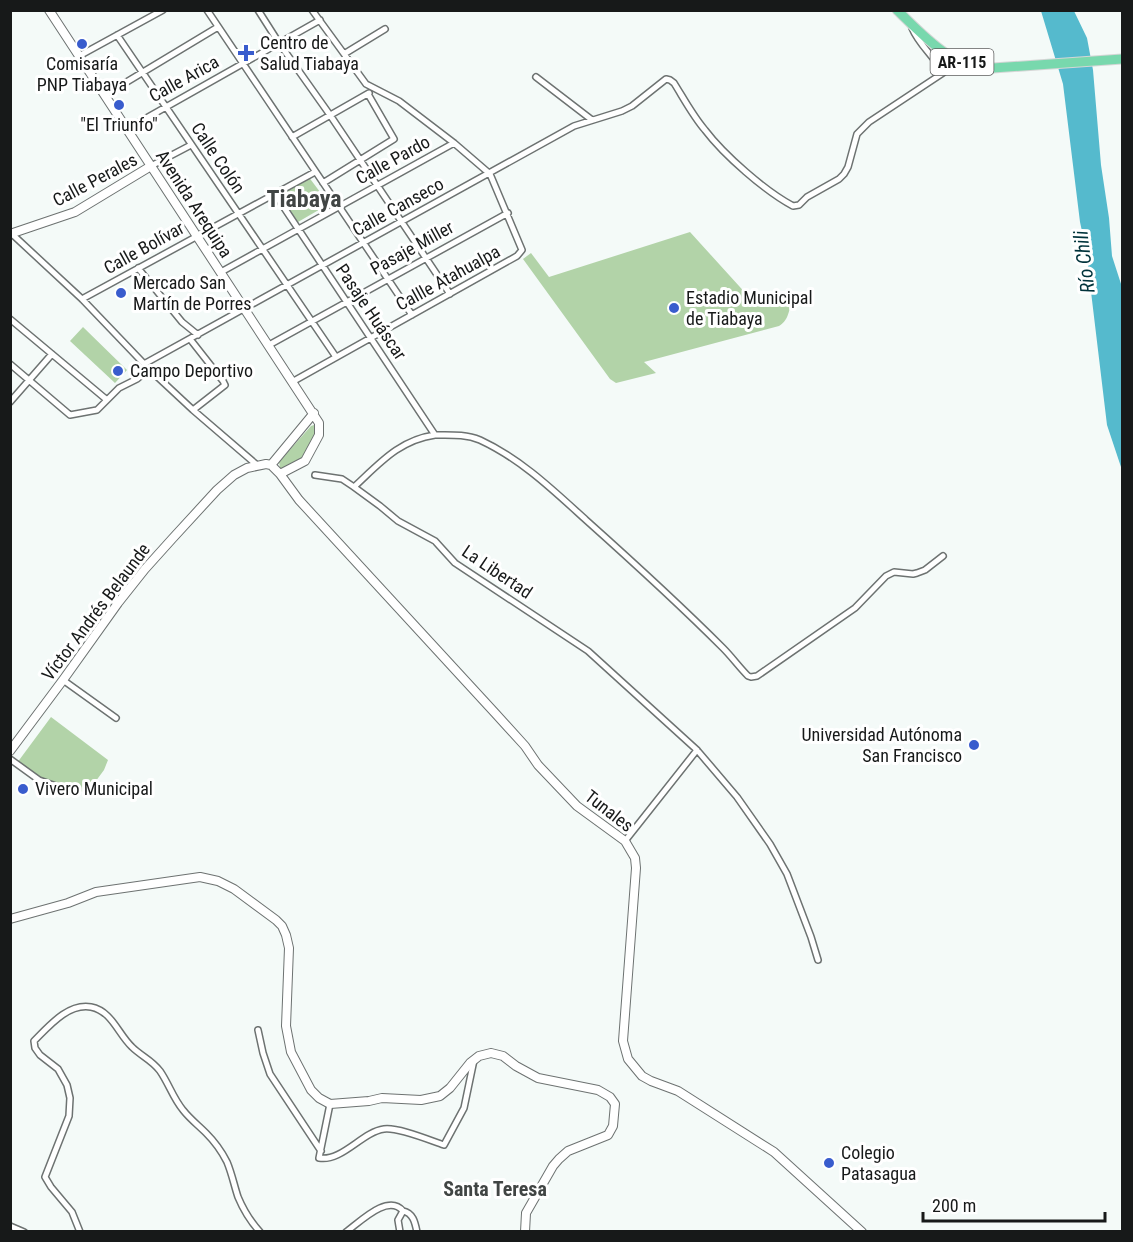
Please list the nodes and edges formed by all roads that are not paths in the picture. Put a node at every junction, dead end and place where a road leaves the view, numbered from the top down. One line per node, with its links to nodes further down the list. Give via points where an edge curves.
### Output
1 (49, 10): 14 (street, Avenida Arequipa)
2 (163, 10): 11 (street)
3 (207, 10): 9 (street)
4 (258, 10): 12 (street)
5 (312, 10): 7 (street)
6 (897, 10): 8 (main road, AR-115)
7 (320, 20): 12 (street, Calle Arica); 13 (street)
8 (910, 23): 15 (main road, AR-115, via 946,54 987,69); 24 (street, Calle Canseco, via 943,73 869,122 857,134 844,174 799,205 793,206 757,181 721,149 670,80 666,79 622,111)
9 (218, 27): 16 (street); 17 (street)
10 (385, 29): 13 (street)
11 (117, 36): 14 (street); 17 (street, Calle Colón)
12 (279, 43): 16 (street, Calle Arica); 23 (street)
13 (344, 54): 19 (street, via 366,84)
14 (79, 56): 21 (street, Avenida Arequipa)
15 (1122, 59)
16 (243, 63): 22 (street, Calle Arica); 26 (street)
17 (142, 73): 21 (street); 22 (street, Calle Colón)
18 (536, 77): 24 (street)
19 (376, 89): 20 (street); 27 (street, via 399,101)
20 (368, 94): 23 (street); 29 (street, via 394,139)
21 (105, 96): 25 (street, Avenida Arequipa)
22 (165, 107): 25 (street, Calle Arica); 28 (street, Calle Colón)
23 (330, 115): 26 (street); 29 (street)
24 (592, 120): 32 (street, Calle Canseco, via 574,126)
25 (127, 129): 30 (street, Avenida Arequipa)
26 (292, 137): 31 (street)
27 (454, 143): 32 (street); 34 (street, Calle Pardo)
28 (191, 145): 30 (street, Calle Perales); 38 (street, Calle Colón)
29 (360, 160): 33 (street); 34 (street)
30 (151, 166): 41 (street, Calle Perales, via 75,212); 42 (street, Avenida Arequipa)
31 (315, 172): 33 (street); 35 (street, Calle Bolívar)
32 (490, 174): 37 (street); 39 (street, Calle Canseco)
33 (323, 183): 36 (street)
34 (377, 186): 36 (street, Calle Pardo); 39 (street)
35 (275, 194): 38 (street, Calle Bolívar); 40 (street, Pasaje Huáscar)
36 (339, 207): 40 (street, Calle Pardo); 43 (street)
37 (508, 213): 45 (street, Pasaje Miller); 51 (street, Callle Atahualpa, via 522,250)
38 (238, 214): 42 (street, Calle Bolívar); 44 (street, Calle Colón)
39 (401, 222): 43 (street, Calle Canseco); 45 (street)
40 (298, 229): 44 (street, Calle Pardo); 46 (street, Pasaje Huáscar)
41 (11, 234): 52 (street)
42 (197, 236): 47 (street, Calle Bolívar); 48 (street, Avenida Arequipa)
43 (363, 243): 46 (street, Calle Canseco); 49 (street)
44 (262, 249): 48 (street, Calle Pardo); 50 (street, Calle Colón)
45 (425, 258): 49 (street, Pasaje Miller); 51 (street)
46 (323, 266): 50 (street, Calle Canseco); 53 (street, Pasaje Huáscar)
47 (138, 268): 52 (street, Calle Bolívar); 58 (street, via 182,322)
48 (221, 272): 54 (street, Avenida Arequipa)
49 (387, 279): 53 (street, Pasaje Miller); 55 (street)
50 (287, 285): 54 (street, Calle Canseco); 57 (street, Calle Colón)
51 (450, 294): 55 (street, Callle Atahualpa)
52 (82, 298): 65 (street)
53 (346, 302): 57 (street, Pasaje Miller); 59 (street, Pasaje Huáscar)
54 (245, 309): 58 (street, Calle Canseco); 61 (street, Avenida Arequipa)
55 (412, 315): 59 (street, Callle Atahualpa)
56 (10, 319): 62 (street)
57 (311, 321): 61 (street, Pasaje Miller); 63 (street, Calle Colón)
58 (198, 334): 60 (street, Calle Canseco)
59 (371, 338): 63 (street, Callle Atahualpa); 72 (street, Pasaje Huáscar)
60 (190, 339): 65 (street, Calle Canseco); 70 (street, via 225,385)
61 (268, 345): 67 (street, Avenida Arequipa)
62 (52, 354): 66 (street); 68 (street)
63 (336, 357): 67 (street, Callle Atahualpa)
64 (10, 364): 66 (street)
65 (147, 366): 68 (street, Calle Canseco, via 137,379); 70 (street)
66 (29, 380): 68 (street, Calle Canseco, via 70,415 97,410); 69 (street)
67 (292, 382): 71 (street, Avenida Arequipa)
68 (107, 400)
69 (10, 402)
70 (193, 410): 73 (street)
71 (314, 414): 74 (street); 75 (street, via 320,423 319,435 307,458)
72 (435, 435): 77 (street, via 393,451); 78 (street, via 480,440 515,459 638,566 751,677 855,608 886,576 894,572 917,573)
73 (257, 465): 74 (street, Víctor Andrés Belaunde); 79 (street, Víctor Andrés Belaunde, via 234,475 217,490 158,554)
74 (272, 465): 75 (street)
75 (280, 474): 85 (street, Tunales, via 299,500 525,746 544,773 577,806)
76 (315, 475): 77 (street, La Libertad, via 342,479)
77 (354, 487): 81 (street, La Libertad, via 398,521 435,542 455,563 588,651)
78 (943, 556)
79 (63, 680): 80 (street); 82 (street, Víctor Andrés Belaunde)
80 (116, 718)
81 (697, 750): 85 (street); 87 (street, La Libertad, via 770,844 787,874)
82 (10, 751)
83 (10, 759): 84 (street, via 39,780)
84 (67, 790)
85 (625, 841): 101 (street, Tunales, via 636,868 623,1041 628,1059 642,1076 678,1091 774,1152)
86 (10, 919): 90 (street, via 96,892 200,877 234,889 282,926 289,948 286,1026 291,1052 311,1090)
87 (818, 960)
88 (258, 1030): 91 (street, via 270,1074)
89 (474, 1060): 90 (street, via 440,1096); 91 (street, via 464,1108 444,1145 384,1129 335,1156 319,1158); 100 (street, via 490,1053 503,1056 538,1078 598,1090 615,1104 608,1135 568,1151 553,1167 526,1213)
90 (330, 1104): 91 (street)
91 (321, 1151)
92 (403, 1210): 97 (street, via 388,1204); 98 (street, via 398,1220); 99 (street, via 412,1215)
93 (10, 1226): 94 (street)
94 (24, 1232)
95 (80, 1232): 96 (street, via 72,1212 45,1177 69,1116 67,1085 58,1069 40,1055 34,1041 74,1008 90,1006 112,1020 124,1040 160,1071 183,1111 206,1133 226,1161 238,1198)
96 (260, 1232)
97 (346, 1232)
98 (400, 1232)
99 (417, 1232)
100 (525, 1232)
101 (862, 1232)

